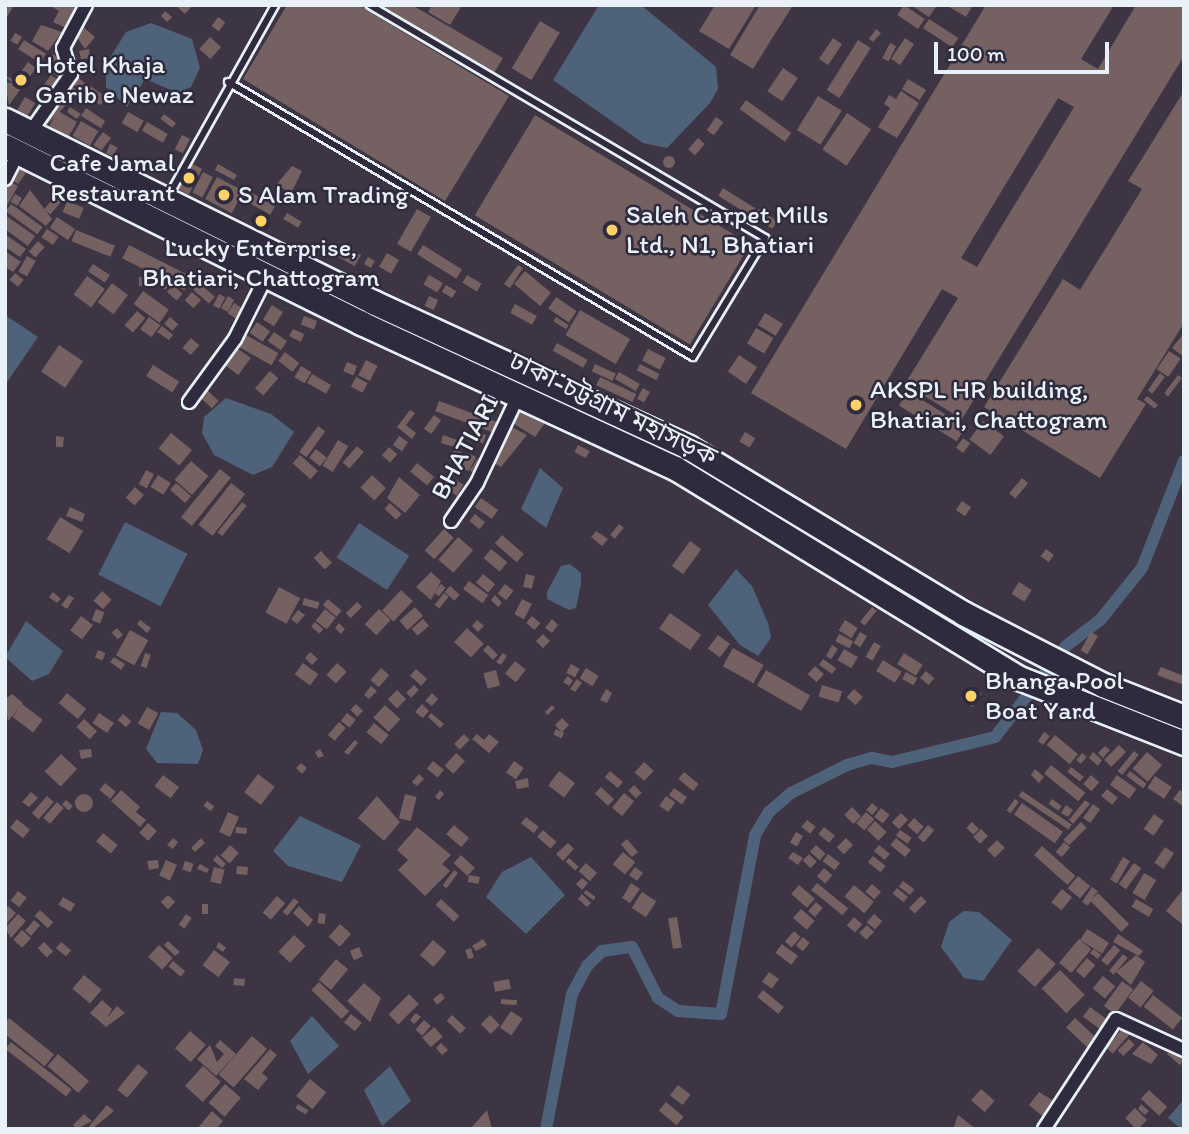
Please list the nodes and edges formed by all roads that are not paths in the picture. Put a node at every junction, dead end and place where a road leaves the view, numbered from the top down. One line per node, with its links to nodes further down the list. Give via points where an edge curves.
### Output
1 (86, 5): 6 (street, via 63,48 71,74)
2 (275, 5): 4 (lane)
3 (369, 5): 4 (lane, via 765,239 693,356)
4 (228, 82): 9 (lane)
5 (5, 120): 6 (highway, ঢাকা-চট্টগ্রাম মহাসড়ক)
6 (31, 131): 9 (highway, ঢাকা-চট্টগ্রাম মহাসড়ক)
7 (12, 148): 8 (street); 10 (highway, ঢাকা-চট্টগ্রাম মহাসড়ক)
8 (5, 179)
9 (167, 200): 14 (highway, ঢাকা-চট্টগ্রাম মহাসড়ক, via 688,447 1031,648)
10 (266, 277): 11 (highway, ঢাকা-চট্টগ্রাম মহাসড়ক); 12 (street, via 235,339)
11 (519, 393): 13 (street, BHATIARI, via 477,483); 15 (highway, ঢাকা-চট্টগ্রাম মহাসড়ক, via 676,468 1019,678)
12 (189, 402)
13 (452, 521)
14 (1184, 717)
15 (1184, 743)
16 (1184, 1049): 17 (street, via 1116,1019)
17 (1044, 1129)

